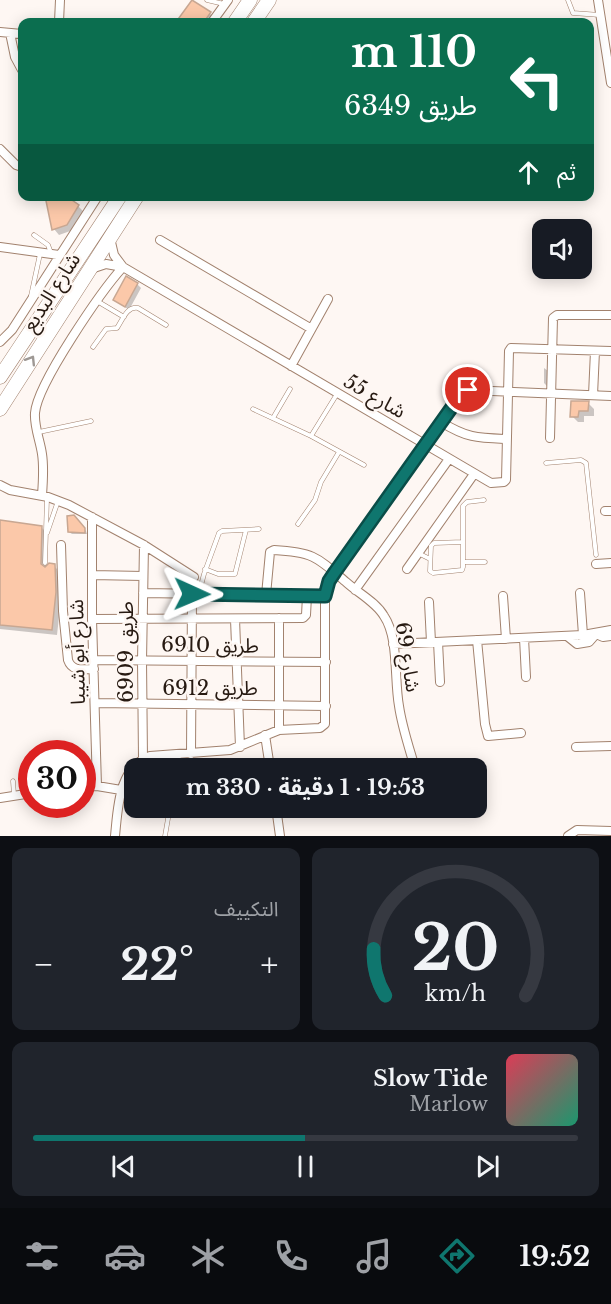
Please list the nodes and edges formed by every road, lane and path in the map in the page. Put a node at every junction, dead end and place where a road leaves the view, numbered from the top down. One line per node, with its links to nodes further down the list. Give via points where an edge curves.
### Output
1 (60, 0): 9 (street)
2 (207, 0): 7 (lane)
3 (250, 0): 11 (main road)
4 (269, 0): 12 (main road)
5 (568, 0): 8 (lane, via 573,13)
6 (598, 0): 8 (street)
7 (226, 2): 10 (street)
8 (600, 15): 15 (street)
9 (60, 18)
10 (216, 18)
11 (238, 18)
12 (257, 18)
13 (5, 33): 14 (street)
14 (18, 63)
15 (611, 84)
16 (0, 149): 17 (street)
17 (18, 166)
18 (94, 201): 26 (street)
19 (117, 201): 42 (main road, شارع البديع)
20 (134, 201): 22 (main road, شارع البديع)
21 (34, 235): 26 (lane)
22 (110, 237): 27 (street, via 114,255); 28 (main road, شارع البديع)
23 (160, 240): 35 (street)
24 (0, 247): 25 (street)
25 (40, 253): 26 (street); 30 (lane)
26 (55, 255): 30 (street)
27 (123, 267): 28 (street, via 106,264); 31 (street); 41 (street, شارع 55)
28 (88, 270): 49 (main road, شارع البديع, one-way to 28)
29 (328, 299): 35 (street)
30 (31, 300): 36 (street)
31 (96, 301): 33 (lane); 54 (street, via 41,394 35,412)
32 (611, 315): 38 (street, via 554,316)
33 (124, 317): 34 (lane, via 136,307); 37 (lane, via 117,328 106,329)
34 (166, 325)
35 (310, 328): 41 (street)
36 (0, 342)
37 (93, 346)
38 (551, 349): 39 (street); 45 (street, via 511,348); 46 (street)
39 (595, 351): 40 (street); 47 (street)
40 (611, 351)
41 (291, 366): 44 (street, شارع 55)
42 (0, 377)
43 (290, 389): 51 (lane)
44 (338, 393): 55 (lane); 58 (street, شارع 55)
45 (508, 393): 46 (street); 53 (street, via 465,391); 57 (street)
46 (551, 394): 47 (street); 56 (street)
47 (593, 395): 48 (street)
48 (611, 396)
49 (0, 409)
50 (253, 410): 51 (lane)
51 (273, 418): 55 (lane)
52 (91, 421): 54 (lane)
53 (441, 423): 57 (street, via 471,437); 58 (street)
54 (37, 432): 67 (street)
55 (311, 436): 59 (lane)
56 (550, 438)
57 (506, 439): 63 (street, شارع 55, via 505,482 489,483)
58 (426, 445): 60 (street, شارع 55); 89 (street)
59 (339, 452): 62 (lane); 73 (lane)
60 (449, 459): 63 (street, شارع 55); 93 (street)
61 (546, 463): 71 (lane, via 585,461)
62 (364, 465)
63 (474, 474): 80 (street)
64 (0, 485): 65 (street)
65 (10, 490): 66 (street); 67 (street)
66 (0, 491)
67 (45, 496): 69 (street); 76 (lane)
68 (484, 500): 77 (lane, via 463,506)
69 (58, 501): 72 (street); 76 (lane)
70 (608, 511): 71 (lane)
71 (592, 512): 82 (lane)
72 (93, 517): 79 (street); 90 (street, شارع أبو شيبا)
73 (298, 524)
74 (259, 529): 75 (lane)
75 (246, 530): 87 (lane, via 219,533); 87 (lane, via 234,574)
76 (46, 534): 85 (lane)
77 (463, 542): 81 (lane, via 435,542); 83 (lane)
78 (61, 545): 122 (street, طريق 6910, via 68,660 76,669)
79 (144, 545): 91 (street, طريق 6909); 92 (street)
80 (418, 553): 81 (lane); 88 (street)
81 (430, 559): 83 (lane, via 429,569 433,573 460,572)
82 (596, 559): 86 (street)
83 (463, 562): 84 (lane)
84 (485, 562)
85 (45, 563)
86 (611, 563)
87 (205, 569): 96 (lane)
88 (407, 569)
89 (335, 572): 93 (street, شارع 69); 97 (street, شارع 69, via 310,554 272,550); 99 (street)
90 (92, 575): 91 (street); 103 (street, شارع أبو شيبا)
91 (143, 576): 94 (street, طريق 6909)
92 (194, 577)
93 (355, 590): 116 (street, شارع 69, via 385,616)
94 (143, 593): 96 (street); 106 (street, طريق 6909)
95 (580, 593): 109 (street)
96 (195, 594): 97 (street); 104 (street)
97 (266, 595): 98 (street)
98 (307, 596): 99 (street); 102 (street, via 305,617)
99 (325, 596): 120 (street)
100 (503, 597): 113 (street)
101 (429, 602): 115 (street)
102 (279, 618): 105 (street); 121 (street)
103 (92, 619): 106 (street); 122 (street, شارع أبو شيبا)
104 (191, 619): 105 (street); 106 (street); 118 (street)
105 (235, 619): 119 (street)
106 (142, 620): 117 (street, طريق 6909)
107 (611, 630): 108 (street)
108 (596, 634): 109 (street); 110 (street, via 589,642 577,644); 111 (street)
109 (583, 635): 110 (street)
110 (567, 636): 112 (street)
111 (611, 636)
112 (524, 638): 113 (street); 123 (street)
113 (506, 639): 114 (street)
114 (477, 640): 115 (street); 132 (street, via 488,736)
115 (435, 642): 116 (street); 124 (street)
116 (393, 644): 143 (street, شارع 69, via 398,705)
117 (142, 661): 118 (street, طريق 6910); 122 (street, طريق 6910); 126 (street, طريق 6909)
118 (191, 662): 119 (street, طريق 6910); 128 (street)
119 (237, 662): 121 (street, طريق 6910); 127 (street)
120 (326, 662): 121 (street, طريق 6910); 130 (street)
121 (279, 663): 129 (street)
122 (94, 665): 125 (street, شارع أبو شيبا)
123 (526, 677)
124 (440, 682)
125 (94, 703): 126 (street, طريق 6912); 146 (street, شارع أبو شيبا)
126 (142, 704): 128 (street, طريق 6912); 139 (street, طريق 6909)
127 (238, 704): 128 (street, طريق 6912); 129 (street, طريق 6912); 135 (street)
128 (190, 705): 137 (street)
129 (279, 705): 130 (street, طريق 6912); 131 (street)
130 (326, 706): 131 (street, via 322,727)
131 (279, 730): 133 (street)
132 (521, 733)
133 (266, 735): 135 (street); 142 (street)
134 (611, 746): 136 (street)
135 (240, 747): 137 (street)
136 (576, 747)
137 (190, 754): 138 (street)
138 (179, 755): 140 (street); 141 (lane)
139 (143, 758)
140 (145, 758)
141 (179, 758)
142 (269, 758)
143 (412, 758)
144 (13, 781): 149 (lane)
145 (124, 783): 147 (street)
146 (98, 786): 147 (street)
147 (121, 790): 154 (street)
148 (18, 795): 149 (street)
149 (14, 796): 150 (street)
150 (0, 798)
151 (168, 818): 155 (lane)
152 (278, 818): 156 (street)
153 (611, 831): 157 (street, via 577,830)
154 (115, 836)
155 (165, 836)
156 (280, 836)
157 (568, 836)

